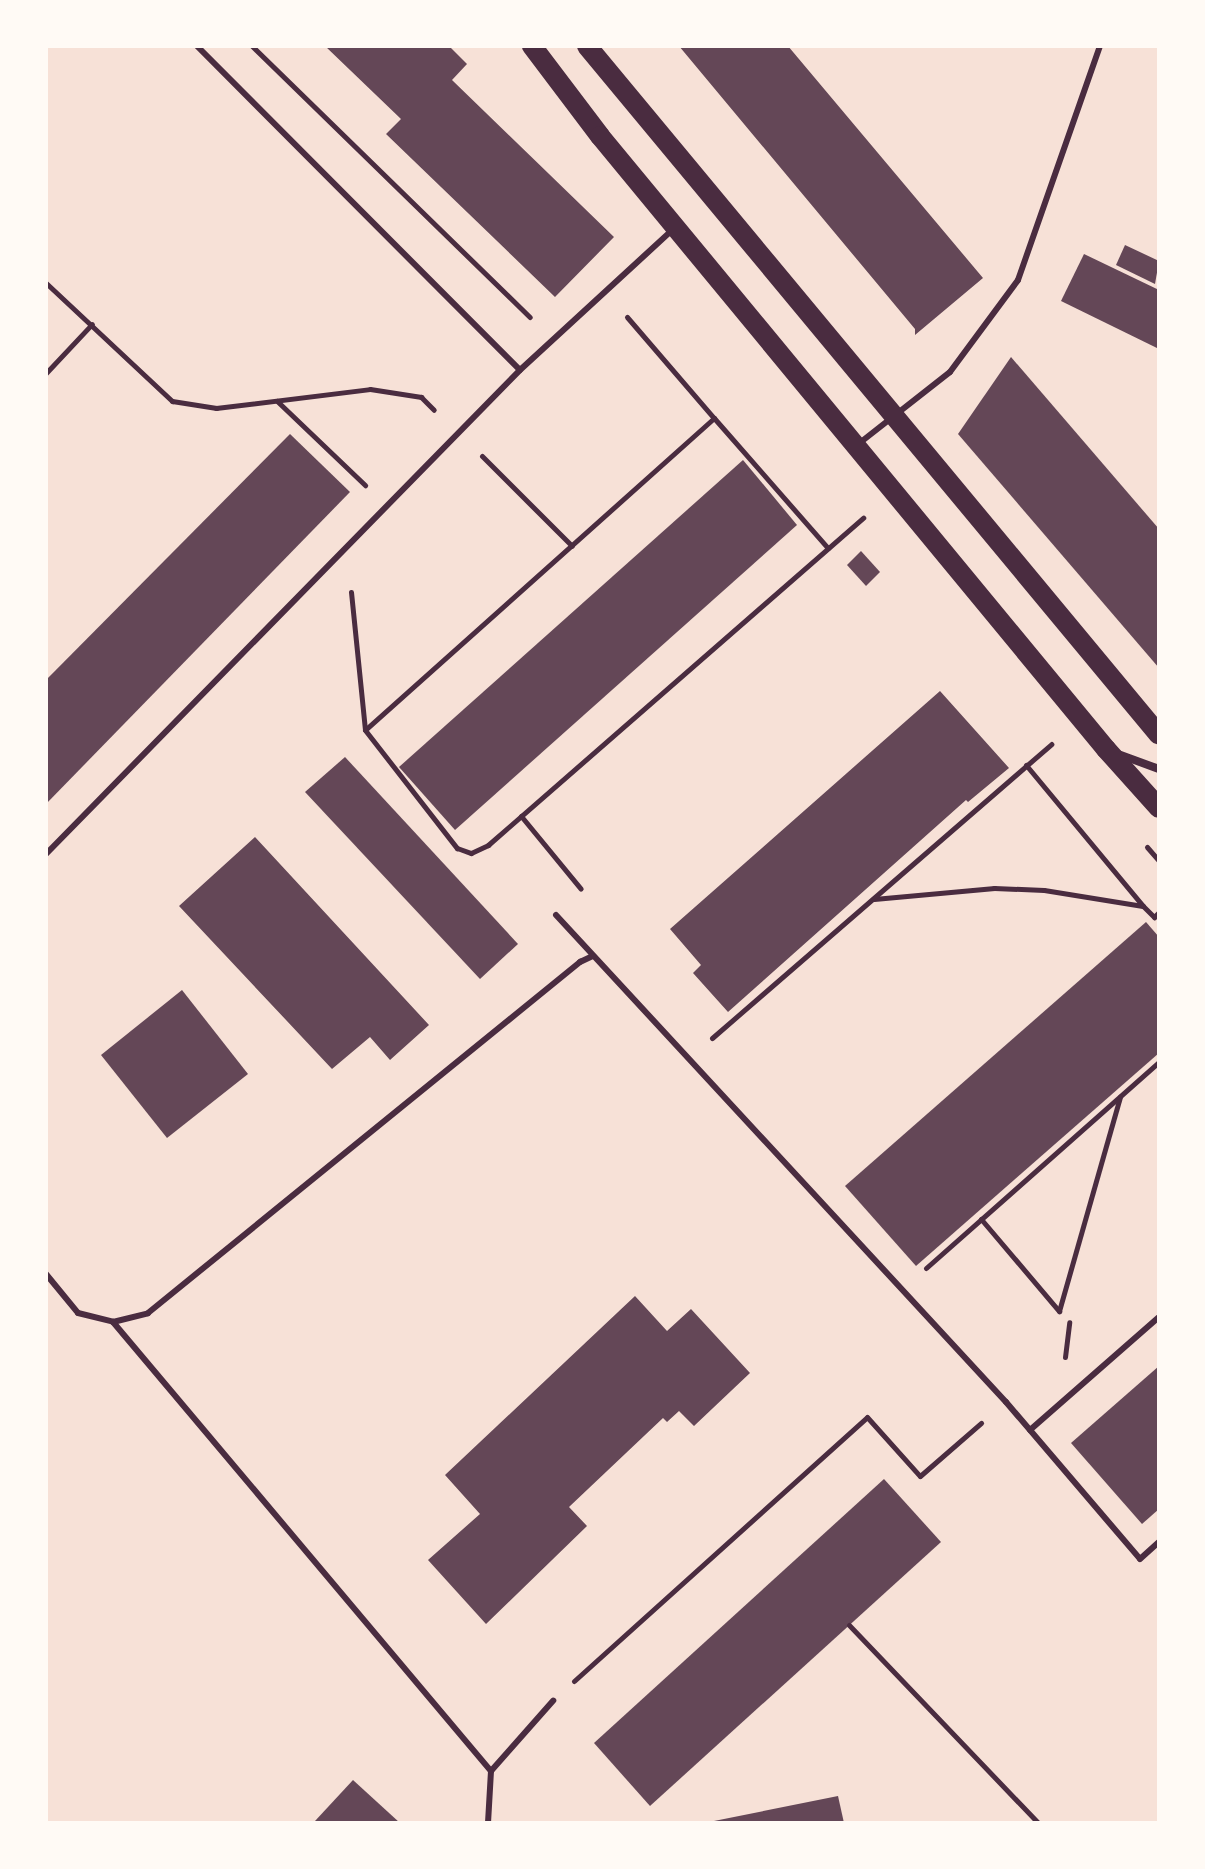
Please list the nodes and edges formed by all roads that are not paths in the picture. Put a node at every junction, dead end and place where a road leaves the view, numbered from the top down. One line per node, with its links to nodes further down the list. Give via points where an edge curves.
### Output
1 (197, 46): 6 (lane)
2 (532, 46): 5 (main road)
3 (587, 46): 7 (main road)
4 (1100, 46): 7 (lane, via 1018,280 950,372)
5 (676, 227): 6 (lane); 8 (main road)
6 (520, 370): 13 (lane)
7 (894, 417): 8 (lane); 9 (main road)
8 (856, 446): 10 (main road)
9 (1159, 735)
10 (1106, 749): 11 (street); 12 (main road)
11 (1159, 769)
12 (1159, 808)
13 (46, 854)
14 (556, 915): 15 (lane)
15 (593, 956): 18 (lane, via 148,1313); 19 (lane)
16 (46, 1274): 18 (lane, via 78,1313)
17 (1159, 1317): 19 (lane)
18 (113, 1322): 22 (lane)
19 (1030, 1430): 20 (lane, via 1140,1559)
20 (1159, 1542)
21 (553, 1701): 22 (lane)
22 (491, 1771): 23 (lane)
23 (488, 1823)

